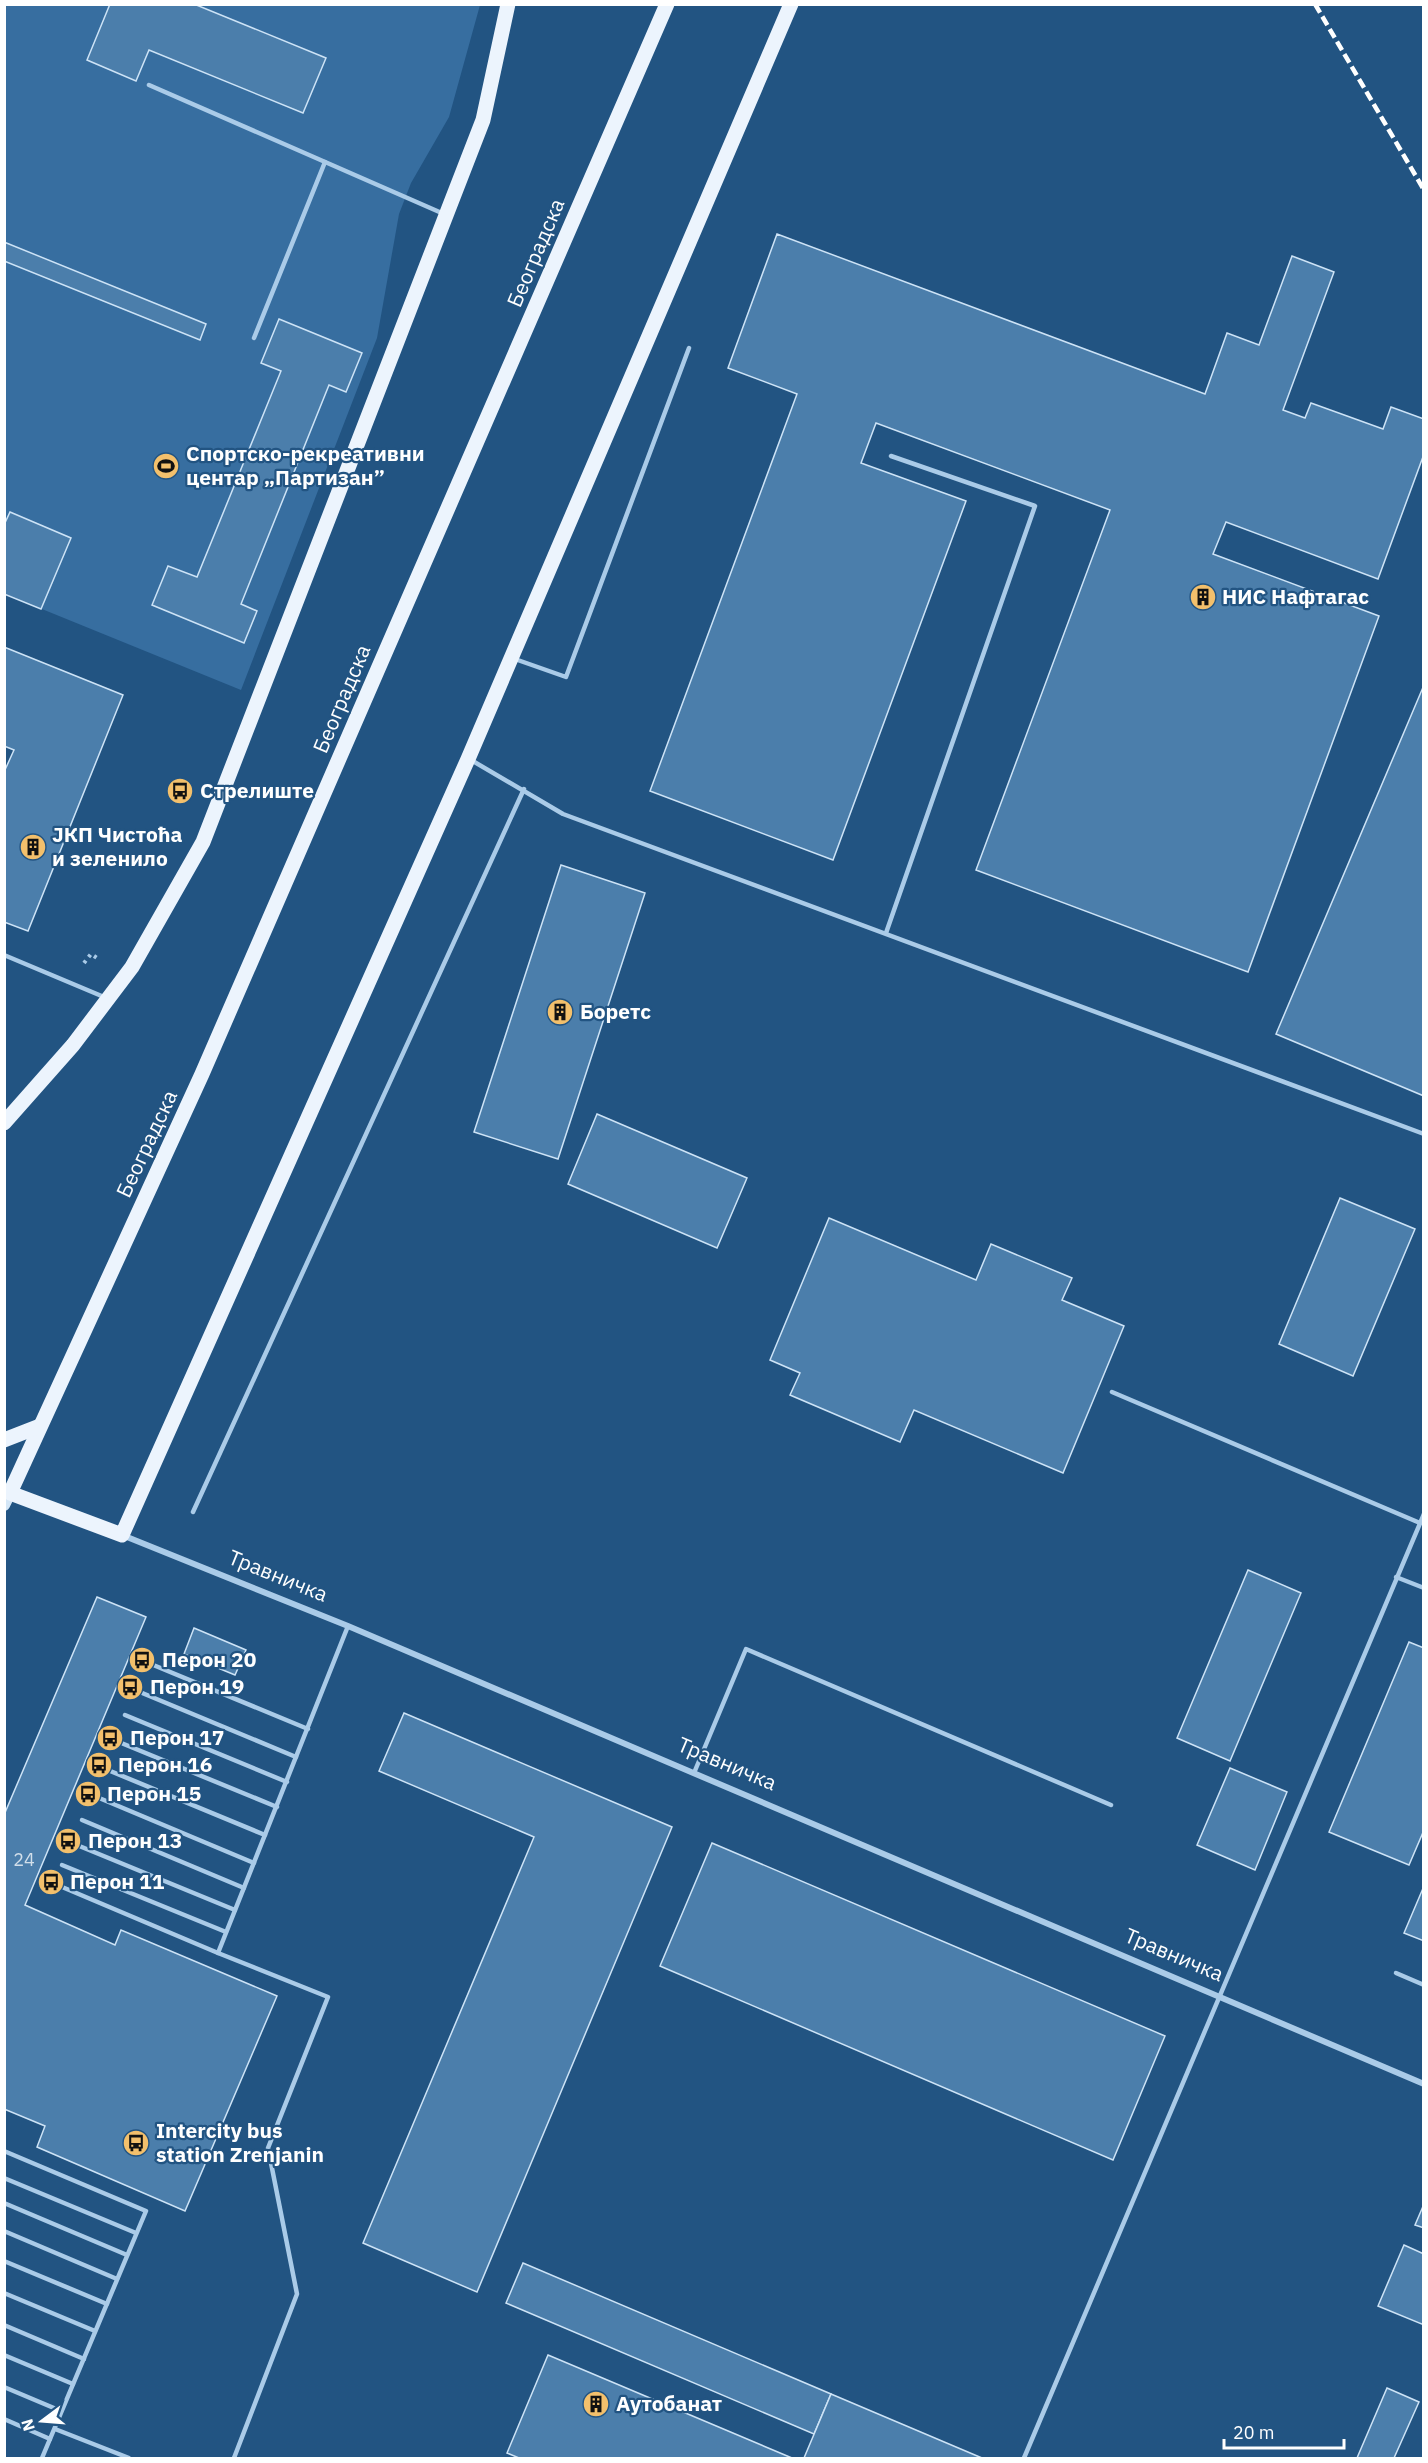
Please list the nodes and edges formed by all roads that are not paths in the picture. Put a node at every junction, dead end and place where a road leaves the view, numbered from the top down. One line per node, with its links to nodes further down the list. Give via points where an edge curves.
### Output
1 (508, 4): 6 (main road, via 483,120)
2 (667, 4): 19 (main road, Београдска, via 202,1074)
3 (791, 4): 10 (main road)
4 (149, 85): 5 (lane)
5 (325, 162): 6 (lane); 7 (lane)
6 (446, 215): 15 (main road, via 203,842 132,967)
7 (254, 338)
8 (689, 348): 10 (lane, via 566,677)
9 (891, 456): 13 (lane, via 1035,506)
10 (512, 658): 11 (main road)
11 (468, 759): 12 (lane); 25 (main road)
12 (524, 789): 13 (lane, via 563,814); 22 (lane)
13 (886, 933): 17 (lane)
14 (4, 955): 15 (lane)
15 (108, 999): 16 (main road, via 73,1046)
16 (4, 1123)
17 (1424, 1134)
18 (1112, 1392): 24 (lane)
19 (40, 1426): 20 (main road); 21 (main road, Београдска)
20 (4, 1440)
21 (7, 1499): 25 (main road, Травничка)
22 (194, 1512)
23 (1424, 1514): 24 (lane)
24 (1420, 1523): 26 (lane)
25 (122, 1535): 28 (street, Травничка)
26 (1396, 1576): 27 (lane); 53 (lane)
27 (1424, 1588)
28 (348, 1626): 32 (lane); 36 (street, Травничка)
29 (146, 1662): 32 (lane)
30 (135, 1690): 34 (lane)
31 (125, 1715): 37 (lane)
32 (308, 1729): 34 (lane)
33 (114, 1740): 40 (lane)
34 (296, 1757): 37 (lane)
35 (103, 1768): 42 (lane)
36 (694, 1773): 39 (lane, via 746,1649); 53 (street, Травничка)
37 (287, 1782): 40 (lane)
38 (92, 1795): 44 (lane)
39 (1111, 1805)
40 (277, 1807): 42 (lane)
41 (82, 1820): 47 (lane)
42 (265, 1835): 44 (lane)
43 (72, 1842): 48 (lane)
44 (254, 1863): 47 (lane)
45 (63, 1865): 49 (lane)
46 (55, 1884): 50 (lane)
47 (244, 1888): 48 (lane)
48 (235, 1910): 49 (lane)
49 (226, 1932): 50 (lane)
50 (218, 1953): 77 (lane, via 328,1997 268,2148 297,2295)
51 (1396, 1973): 52 (lane)
52 (1424, 1985)
53 (1219, 1997): 54 (street, Травничка); 78 (lane)
54 (1424, 2084)
55 (4, 2151): 59 (lane, via 146,2211)
56 (4, 2178): 59 (lane)
57 (4, 2203): 60 (lane)
58 (4, 2231): 62 (lane)
59 (136, 2233): 60 (lane)
60 (127, 2255): 62 (lane)
61 (4, 2260): 64 (lane)
62 (117, 2279): 64 (lane)
63 (4, 2293): 66 (lane)
64 (107, 2304): 66 (lane)
65 (4, 2325): 68 (lane)
66 (95, 2331): 68 (lane)
67 (4, 2355): 69 (lane)
68 (84, 2358): 69 (lane)
69 (73, 2384): 71 (lane)
70 (4, 2387): 71 (lane)
71 (61, 2411): 73 (lane)
72 (4, 2419): 74 (lane)
73 (55, 2429): 74 (lane); 76 (lane)
74 (50, 2439): 75 (lane)
75 (42, 2458)
76 (129, 2458)
77 (234, 2458)
78 (1024, 2458)

